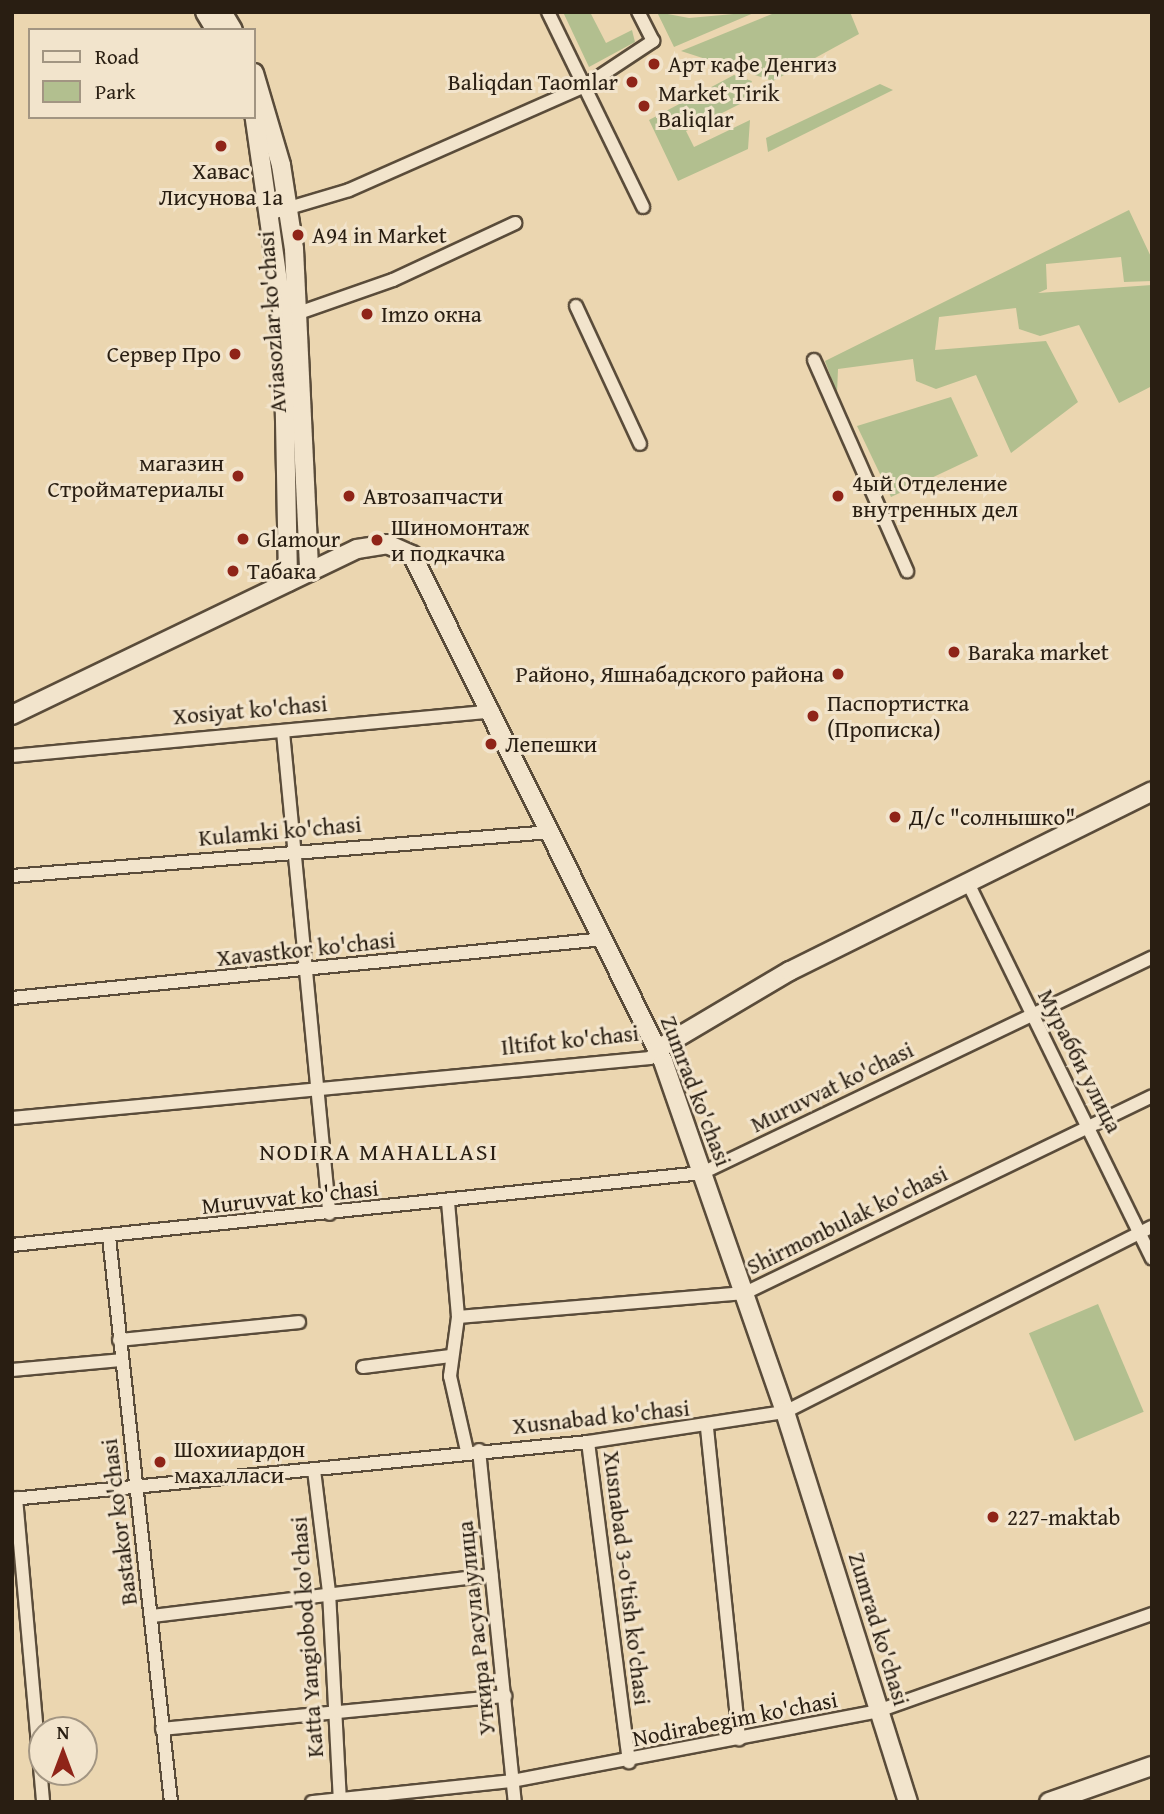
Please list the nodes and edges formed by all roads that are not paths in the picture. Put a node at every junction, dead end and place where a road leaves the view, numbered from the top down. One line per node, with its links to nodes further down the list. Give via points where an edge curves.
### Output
1 (205, 12): 5 (street)
2 (222, 12): 6 (street)
3 (548, 12): 8 (street)
4 (638, 12): 8 (street, via 653,41)
5 (215, 28)
6 (232, 28)
7 (256, 84): 11 (street, Aviasozlar ko'chasi)
8 (585, 86): 10 (street); 11 (street)
9 (256, 119): 11 (street, Aviasozlar ko'chasi)
10 (643, 207)
11 (280, 212): 14 (street, Aviasozlar ko'chasi)
12 (515, 223): 14 (street)
13 (576, 306): 16 (street)
14 (292, 316): 18 (street, Aviasozlar ko'chasi); 19 (street, Aviasozlar ko'chasi)
15 (814, 360): 17 (street)
16 (640, 444)
17 (908, 571)
18 (309, 572): 19 (street, Zumrad ko'chasi); 20 (street, Zumrad ko'chasi, via 372,545 409,552)
19 (288, 582): 21 (street)
20 (492, 711): 22 (street, Xosiyat ko'chasi); 25 (street, Zumrad ko'chasi)
21 (12, 715)
22 (283, 732): 23 (street, Xosiyat ko'chasi); 26 (street)
23 (12, 756)
24 (1152, 791): 28 (street, Iltifot ko'chasi)
25 (551, 832): 26 (street, Kulamki ko'chasi); 29 (street, Zumrad ko'chasi)
26 (297, 850): 27 (street, Kulamki ko'chasi); 31 (street)
27 (12, 876)
28 (968, 883): 33 (street, Мурабби улица); 34 (street, Iltifot ko'chasi, via 790,971)
29 (604, 939): 31 (street, Xavastkor ko'chasi); 34 (street, Zumrad ko'chasi)
30 (1152, 957): 33 (street, Muruvvat ko'chasi)
31 (307, 971): 32 (street, Xavastkor ko'chasi); 35 (street)
32 (12, 998)
33 (1032, 1014): 38 (street, Мурабби улица); 39 (street, Muruvvat ko'chasi)
34 (658, 1049): 35 (street, Iltifot ko'chasi, via 650,1058); 39 (street, Zumrad ko'chasi)
35 (318, 1090): 37 (street, Iltifot ko'chasi); 41 (street)
36 (1152, 1096): 38 (street, Shirmonbulak ko'chasi)
37 (12, 1118)
38 (1090, 1127): 42 (street, Мурабби улица); 46 (street, Shirmonbulak ko'chasi)
39 (702, 1173): 40 (street, Muruvvat ko'chasi); 46 (street, Zumrad ko'chasi)
40 (448, 1202): 41 (street, Muruvvat ko'chasi); 47 (street, Уткира Расула улица)
41 (329, 1214): 43 (street, Muruvvat ko'chasi)
42 (1147, 1229): 45 (street, Мурабби улица); 54 (street, Xusnabad ko'chasi)
43 (109, 1237): 44 (street, Muruvvat ko'chasi); 49 (street, Bastakor ko'chasi)
44 (12, 1245)
45 (1152, 1258)
46 (745, 1293): 47 (street, Shirmonbulak ko'chasi); 54 (street, Zumrad ko'chasi)
47 (458, 1317): 50 (street, Уткира Расула улица)
48 (299, 1322): 49 (street)
49 (119, 1340): 51 (street, Bastakor ko'chasi)
50 (450, 1356): 52 (street); 57 (street, Уткира Расула улица)
51 (121, 1360): 53 (street); 59 (street, Bastakor ko'chasi)
52 (363, 1367)
53 (12, 1370)
54 (785, 1412): 55 (street, Xusnabad ko'chasi); 67 (street, Zumrad ko'chasi)
55 (707, 1428): 56 (street, Xusnabad ko'chasi); 69 (street)
56 (588, 1442): 57 (street, Xusnabad ko'chasi); 70 (street, Xusnabad 3-o'tish ko'chasi)
57 (473, 1450): 58 (street, Xusnabad ko'chasi); 61 (street, Уткира Расула улица)
58 (314, 1470): 59 (street, Xusnabad ko'chasi); 62 (street, Katta Yangiobod ko'chasi)
59 (136, 1488): 60 (street, Xusnabad ko'chasi); 64 (street, Bastakor ko'chasi)
60 (14, 1499): 74 (street)
61 (492, 1575): 62 (street); 65 (street, Уткира Расула улица)
62 (329, 1592): 64 (street); 66 (street, Katta Yangiobod ko'chasi)
63 (1152, 1614): 67 (street, Nodirabegim ko'chasi)
64 (152, 1616): 68 (street, Bastakor ko'chasi)
65 (505, 1696): 66 (street); 72 (street, Уткира Расула улица)
66 (335, 1710): 68 (street); 73 (street, Katta Yangiobod ko'chasi)
67 (878, 1711): 69 (street, Nodirabegim ko'chasi); 78 (street, Zumrad ko'chasi)
68 (162, 1729): 75 (street, Bastakor ko'chasi)
69 (739, 1739): 70 (street, Nodirabegim ko'chasi)
70 (629, 1762): 72 (street, Nodirabegim ko'chasi)
71 (1152, 1766): 79 (street)
72 (512, 1782): 73 (street, Nodirabegim ko'chasi); 77 (street, Уткира Расула улица)
73 (340, 1801): 76 (street, Nodirabegim ko'chasi)
74 (43, 1802)
75 (171, 1802)
76 (312, 1802)
77 (515, 1802)
78 (908, 1802)
79 (1049, 1802)

